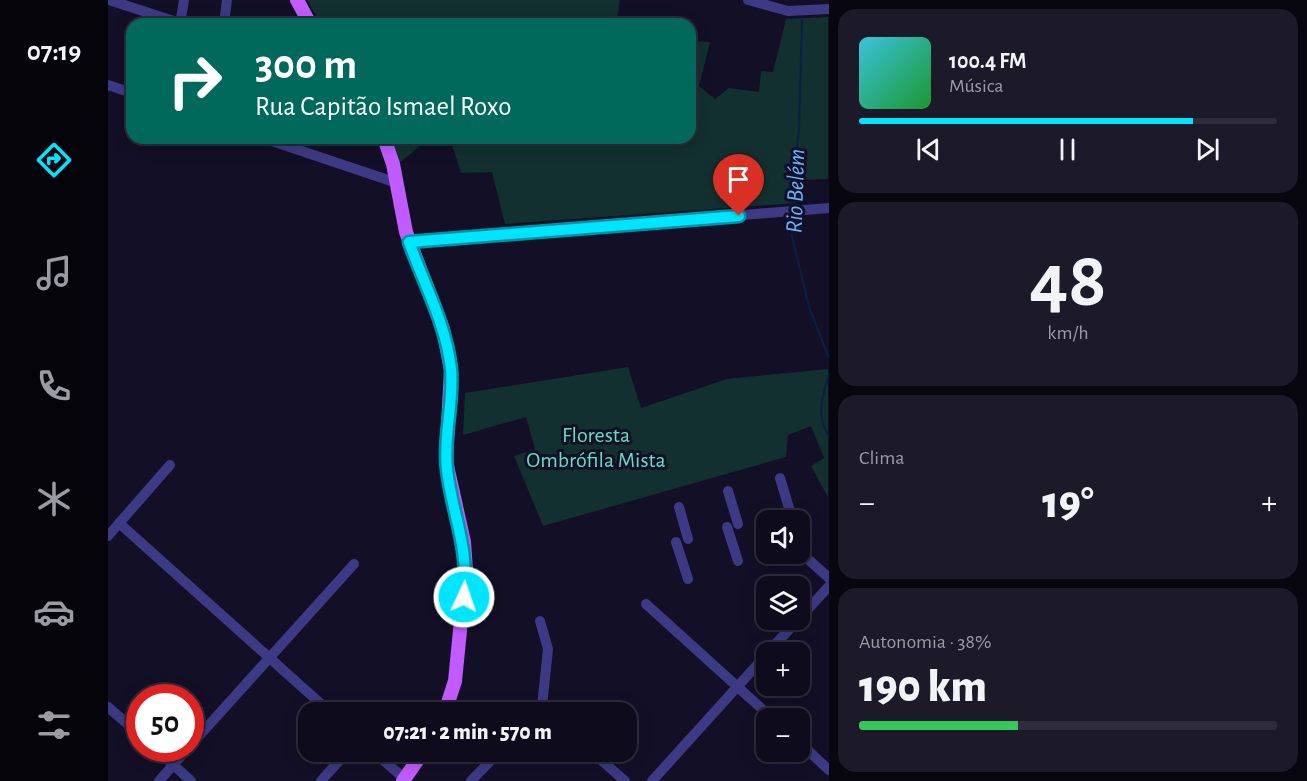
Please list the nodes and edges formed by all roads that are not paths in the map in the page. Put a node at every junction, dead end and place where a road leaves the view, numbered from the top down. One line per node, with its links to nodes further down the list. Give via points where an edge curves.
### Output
1 (109, 0): 6 (street)
2 (184, 0): 9 (street)
3 (227, 0): 10 (street)
4 (297, 0): 11 (main road)
5 (748, 0): 7 (street, via 788,11)
6 (121, 2): 8 (street)
7 (828, 9)
8 (166, 18)
9 (181, 18)
10 (225, 18)
11 (307, 18)
12 (108, 85): 13 (street)
13 (126, 91)
14 (281, 144): 16 (street)
15 (386, 144): 16 (main road)
16 (397, 183): 18 (main road)
17 (828, 208): 18 (street)
18 (409, 242): 43 (main road, via 443,329 452,388 447,472 465,555 466,582 457,668)
19 (171, 465): 24 (street)
20 (780, 478): 23 (street)
21 (728, 491): 28 (street)
22 (679, 507): 26 (street)
23 (789, 508)
24 (119, 523): 25 (street); 39 (street)
25 (108, 536)
26 (688, 539)
27 (676, 542): 32 (street)
28 (738, 561)
29 (810, 561): 31 (street)
30 (354, 564): 39 (street)
31 (828, 578)
32 (688, 579)
33 (828, 586): 35 (street)
34 (646, 604): 41 (street)
35 (810, 606)
36 (540, 621): 44 (street, via 548,649)
37 (789, 630): 38 (street)
38 (778, 642)
39 (269, 658): 42 (street); 48 (street)
40 (756, 666): 41 (street)
41 (737, 687): 46 (street); 65 (street)
42 (319, 702)
43 (448, 702)
44 (543, 702)
45 (108, 707): 47 (street)
46 (761, 708)
47 (126, 723)
48 (204, 730)
49 (810, 753): 58 (street)
50 (170, 762): 57 (street)
51 (176, 762): 57 (street)
52 (338, 762): 62 (street)
53 (385, 762): 59 (street)
54 (417, 762): 59 (main road)
55 (489, 762): 63 (street)
56 (603, 762): 64 (street)
57 (173, 765): 60 (street); 61 (street)
58 (828, 770)
59 (405, 780)
60 (159, 781)
61 (191, 781)
62 (321, 781)
63 (471, 781)
64 (625, 781)
65 (652, 781)

